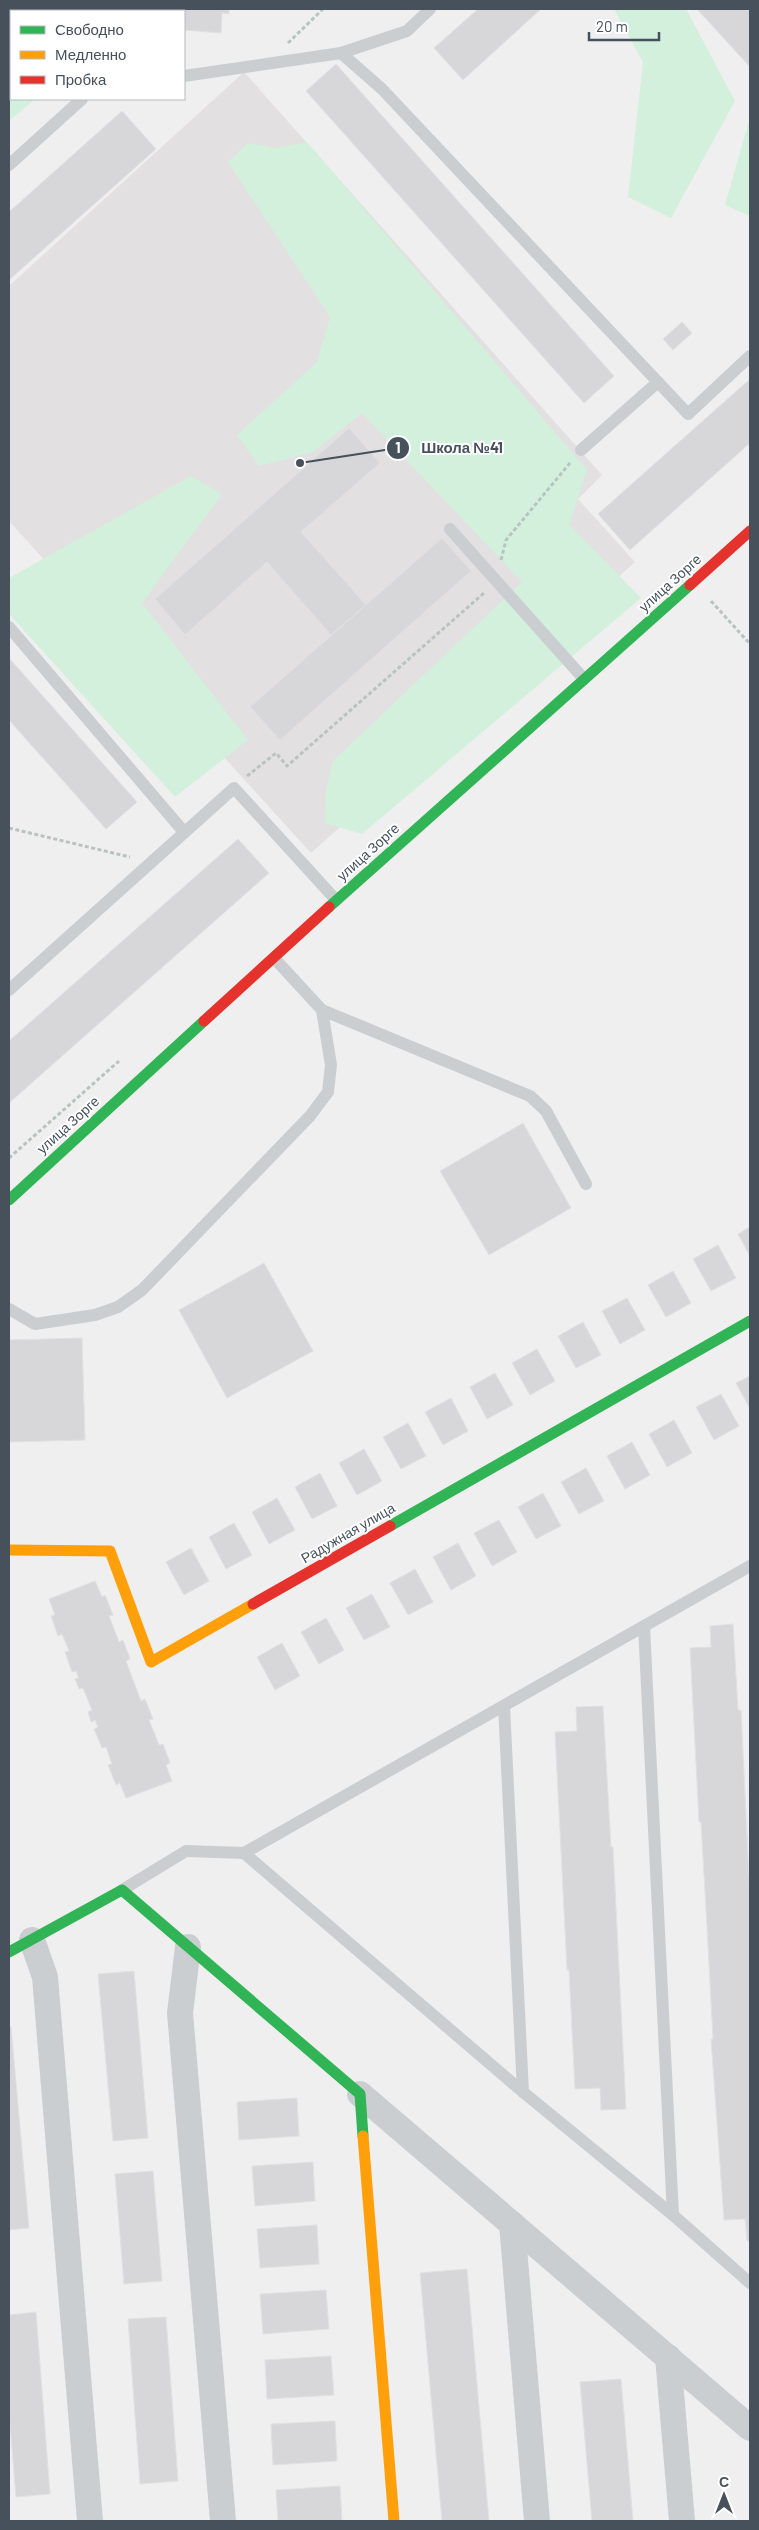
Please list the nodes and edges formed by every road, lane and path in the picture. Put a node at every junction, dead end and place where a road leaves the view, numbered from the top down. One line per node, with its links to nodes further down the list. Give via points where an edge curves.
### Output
1 (323, 9): 4 (path, via 280,50)
2 (430, 9): 3 (lane, via 407,31)
3 (341, 53): 4 (lane); 9 (lane, via 382,89)
4 (272, 63): 5 (lane)
5 (185, 76)
6 (81, 100): 7 (lane)
7 (9, 165)
8 (750, 356): 9 (lane, via 688,414)
9 (658, 382): 10 (lane)
10 (581, 450): 13 (path, via 506,540)
11 (450, 529): 13 (lane)
12 (750, 531): 14 (street, улица Зорге)
13 (496, 581): 17 (lane); 18 (path, via 287,766 276,753)
14 (693, 582): 16 (path); 17 (street, улица Зорге)
15 (9, 627): 20 (lane)
16 (750, 644)
17 (584, 679): 22 (street, улица Зорге)
18 (234, 788): 20 (lane); 22 (lane)
19 (9, 828): 21 (path)
20 (184, 832): 21 (lane)
21 (150, 863): 24 (lane)
22 (336, 900): 23 (street, улица Зорге)
23 (274, 958): 25 (lane); 27 (street, улица Зорге)
24 (9, 990)
25 (322, 1010): 26 (lane, via 530,1096 546,1112); 28 (lane, via 331,1066 328,1092 310,1116 142,1290 118,1307 86,1317 35,1324)
26 (586, 1184)
27 (9, 1200)
28 (9, 1309)
29 (750, 1321): 30 (street, Радужная улица, via 151,1662 110,1551)
30 (9, 1550)
31 (750, 1566): 32 (lane)
32 (644, 1626): 33 (lane); 41 (lane)
33 (504, 1706): 34 (lane); 39 (lane)
34 (244, 1853): 35 (lane, via 186,1851); 39 (lane)
35 (122, 1890): 36 (street); 37 (street)
36 (32, 1940): 38 (street); 46 (street, via 45,1977)
37 (188, 1947): 40 (street); 47 (street, via 180,2013)
38 (9, 1952)
39 (523, 2092): 41 (lane)
40 (360, 2094): 42 (street); 48 (street)
41 (673, 2215): 43 (lane)
42 (512, 2224): 44 (street); 49 (street)
43 (750, 2283)
44 (668, 2357): 45 (street); 50 (street)
45 (750, 2428)
46 (90, 2521)
47 (224, 2521)
48 (394, 2521)
49 (537, 2521)
50 (682, 2521)

